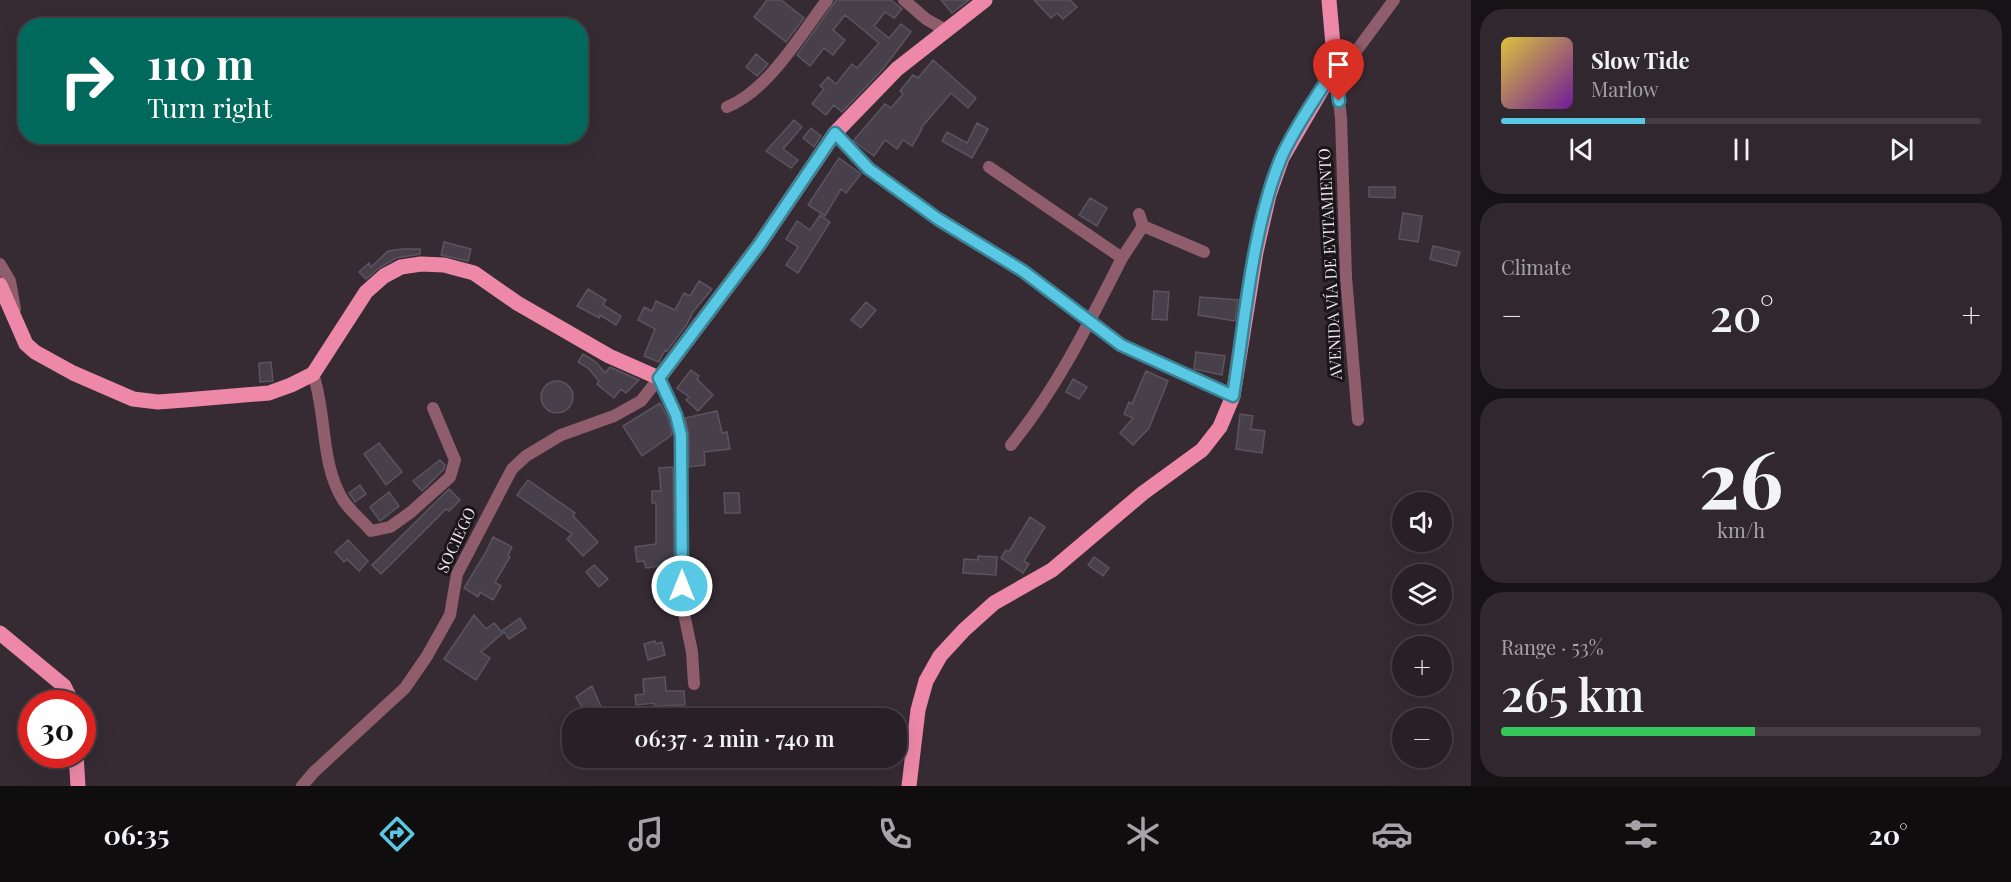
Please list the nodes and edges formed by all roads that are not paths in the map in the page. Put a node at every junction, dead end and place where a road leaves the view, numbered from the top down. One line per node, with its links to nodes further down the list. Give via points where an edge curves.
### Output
1 (827, 0): 8 (street, via 776,67 743,101)
2 (904, 0): 6 (street)
3 (985, 0): 6 (main road)
4 (1329, 0): 7 (main road, AVENIDA VÍA DE EVITAMIENTO)
5 (1394, 0): 7 (street, via 1357,50)
6 (947, 31): 9 (main road, via 897,69)
7 (1335, 67): 19 (main road, via 1282,158 1269,195); 21 (street, AVENIDA VÍA DE EVITAMIENTO)
8 (727, 107)
9 (835, 133): 15 (street, via 869,169 938,219 1023,271); 18 (main road, via 759,245)
10 (989, 167): 12 (street)
11 (1204, 252): 12 (street, via 1141,220)
12 (1122, 258): 15 (street)
13 (0, 264): 16 (street, via 10,281)
14 (0, 285): 16 (main road)
15 (1089, 322): 19 (street, via 1121,345); 22 (street, via 1049,391)
16 (17, 325): 17 (main road, via 26,344 44,359 133,399 159,402 269,393)
17 (313, 374): 18 (main road, via 366,292 401,267 421,264 474,273 517,303 609,356); 20 (street, via 333,475 343,500 371,531 390,527 450,477 455,460)
18 (659, 378): 24 (street, via 681,435 682,604); 28 (street, SOCIEGO, via 641,401 614,416 561,435 512,469 457,574 450,615 427,656 405,688)
19 (1233, 396): 29 (main road, via 1220,427 1202,450 1143,493 1052,570 994,603 940,656 926,681 918,710)
20 (433, 408)
21 (1358, 420)
22 (1011, 445)
23 (0, 633): 25 (main road)
24 (694, 684)
25 (66, 690)
26 (77, 768): 27 (main road)
27 (78, 786)
28 (302, 786)
29 (909, 786)

